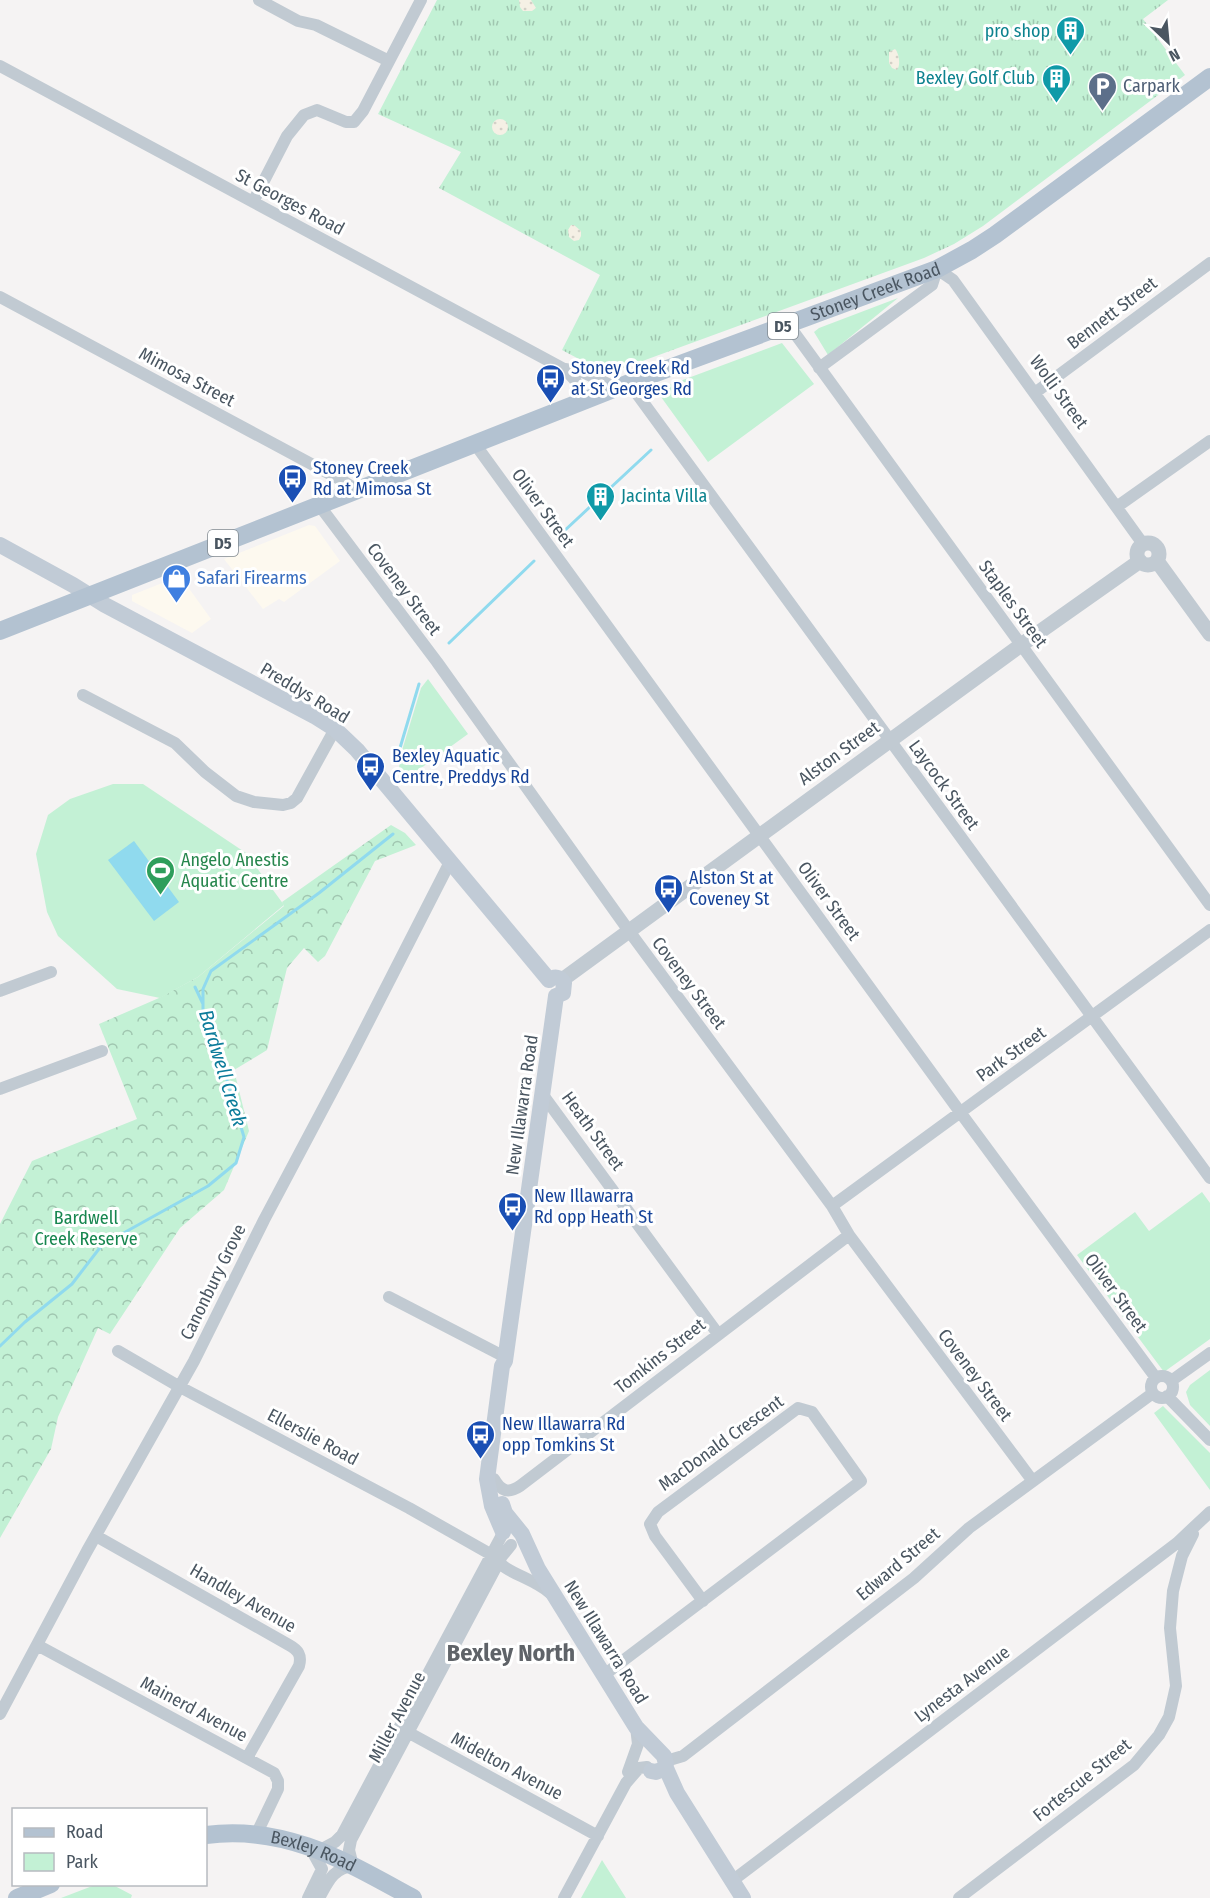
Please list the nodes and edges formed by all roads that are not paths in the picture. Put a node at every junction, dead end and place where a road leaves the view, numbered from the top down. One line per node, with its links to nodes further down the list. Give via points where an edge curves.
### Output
1 (259, 0): 3 (street)
2 (421, 0): 3 (street)
3 (389, 61): 6 (street, via 354,122 317,110 304,115 287,136)
4 (0, 66): 6 (street, St Georges Road)
5 (1210, 77): 8 (main road, Stoney Creek Road / D5, via 995,235)
6 (252, 202): 12 (street, St Georges Road)
7 (1210, 263): 14 (street, Bennett Street)
8 (937, 268): 10 (main road, Stoney Creek Road / D5); 11 (street, via 932,285); 14 (street, Wolli Street, via 954,280)
9 (0, 297): 18 (street, Mimosa Street)
10 (788, 324): 11 (street, Staples Street); 13 (main road, Stoney Creek Road / D5)
11 (819, 368): 29 (street, Staples Street)
12 (564, 369): 13 (street, St Georges Road); 15 (street, St Georges Road, via 580,388)
13 (623, 386): 15 (main road, Stoney Creek Road / D5); 32 (street, Laycock Street)
14 (1036, 392): 20 (street, Wolli Street)
15 (572, 406): 17 (main road, Stoney Creek Road / D5)
16 (1210, 441): 20 (street)
17 (475, 444): 18 (main road, Stoney Creek Road / D5); 33 (street, Oliver Street)
18 (357, 490): 19 (main road, Stoney Creek Road / D5)
19 (319, 505): 25 (main road, Stoney Creek Road / D5); 37 (street, Coveney Street)
20 (1118, 507): 21 (street, Wolli Street)
21 (1143, 544): 23 (street, via 1138,552); 24 (street, via 1157,547)
22 (0, 545): 25 (main road, Preddys Road)
23 (1140, 561): 24 (street); 29 (street, Alston Street)
24 (1157, 561): 26 (street)
25 (90, 596): 27 (main road, Stoney Creek Road / D5); 31 (main road, Preddys Road)
26 (1205, 616): 28 (street)
27 (0, 631)
28 (1210, 634)
29 (1021, 645): 32 (street, Alston Street); 35 (street, Staples Street)
30 (83, 695): 31 (street, via 176,743 230,793 265,804 283,805 297,798)
31 (334, 729): 34 (main road, Preddys Road, via 357,750)
32 (890, 741): 33 (street, Alston Street); 42 (street, Laycock Street)
33 (759, 835): 37 (street, Alston Street); 46 (street, Oliver Street)
34 (450, 862): 39 (main road, Preddys Road); 57 (street, Canonbury Grove)
35 (1210, 905)
36 (1210, 930): 42 (street, Park Street)
37 (629, 931): 39 (street, Alston Street); 48 (street, Coveney Street)
38 (51, 972): 40 (street)
39 (555, 980): 41 (main road, Preddys Road, via 546,984 547,992)
40 (0, 991)
41 (556, 996): 45 (main road, New Illawarra Road)
42 (1092, 1016): 46 (street, Park Street); 47 (street, Laycock Street)
43 (102, 1051): 44 (street)
44 (0, 1089)
45 (543, 1095): 51 (street, Heath Street); 54 (main road, New Illawarra Road)
46 (960, 1113): 48 (street, Park Street); 55 (street, Oliver Street)
47 (1210, 1178)
48 (832, 1206): 49 (street, Coveney Street)
49 (849, 1235): 51 (street, Tomkins Street); 62 (street, Coveney Street)
50 (389, 1296): 54 (street)
51 (718, 1334): 61 (street, Tomkins Street, via 520,1486 506,1491)
52 (118, 1351): 57 (street, Ellerslie Road)
53 (1210, 1353): 56 (street)
54 (505, 1359): 61 (main road, New Illawarra Road); 65 (main road, New Illawarra Road, via 487,1479 492,1506)
55 (1156, 1378): 56 (street, via 1162,1376); 58 (street)
56 (1171, 1381): 59 (street, via 1172,1391)
57 (180, 1387): 64 (street, Canonbury Grove); 66 (street, Ellerslie Road, via 409,1508)
58 (1153, 1393): 59 (street); 62 (street, Edward Street)
59 (1167, 1396): 60 (street)
60 (1210, 1440)
61 (494, 1479): 65 (main road, New Illawarra Road)
62 (1032, 1480): 74 (street, Edward Street, via 969,1528 914,1578)
63 (1206, 1516): 84 (street, Lynesta Avenue, via 1177,1543); 92 (street, Fortescue Street, via 1182,1556 1173,1591 1170,1628 1176,1686 1169,1717 1159,1735 1134,1765)
64 (96, 1536): 69 (street, Canonbury Grove); 75 (street, Handley Avenue, via 298,1652 299,1666)
65 (511, 1536): 66 (street, Miller Avenue); 67 (main road, New Illawarra Road)
66 (495, 1560): 67 (street, Ellerslie Road); 73 (street, Miller Avenue)
67 (555, 1597): 70 (main road, New Illawarra Road)
68 (703, 1601): 68 (street, MacDonald Crescent, via 861,1481 812,1412 798,1408 658,1512 650,1524); 70 (street, MacDonald Crescent)
69 (37, 1645): 71 (street, Canonbury Grove); 75 (street, Mainerd Avenue)
70 (604, 1675): 72 (main road, New Illawarra Road)
71 (0, 1714)
72 (636, 1727): 76 (main road, New Illawarra Road); 77 (street, via 638,1744)
73 (404, 1730): 81 (street, Midelton Avenue); 82 (street, Miller Avenue, via 342,1835 334,1843); 83 (street, Miller Avenue, via 351,1840 349,1850)
74 (683, 1756): 76 (street, Edward Street); 78 (street, via 675,1772)
75 (248, 1758): 79 (street, Mainerd Avenue, via 274,1773 279,1784)
76 (655, 1762): 77 (street); 78 (main road, New Illawarra Road)
77 (627, 1777): 81 (street)
78 (677, 1793): 84 (main road, New Illawarra Road)
79 (256, 1834): 80 (main road, Bexley Road); 82 (main road, Bexley Road)
80 (207, 1835)
81 (598, 1836): 90 (street)
82 (315, 1848): 83 (main road, Bexley Road); 87 (street, via 322,1869)
83 (354, 1866): 88 (street, via 335,1873); 89 (main road, Bexley Road)
84 (732, 1881): 91 (main road, New Illawarra Road)
85 (46, 1886): 86 (main road)
86 (17, 1898)
87 (308, 1898)
88 (319, 1898)
89 (413, 1898)
90 (564, 1898)
91 (743, 1898)
92 (959, 1898)

